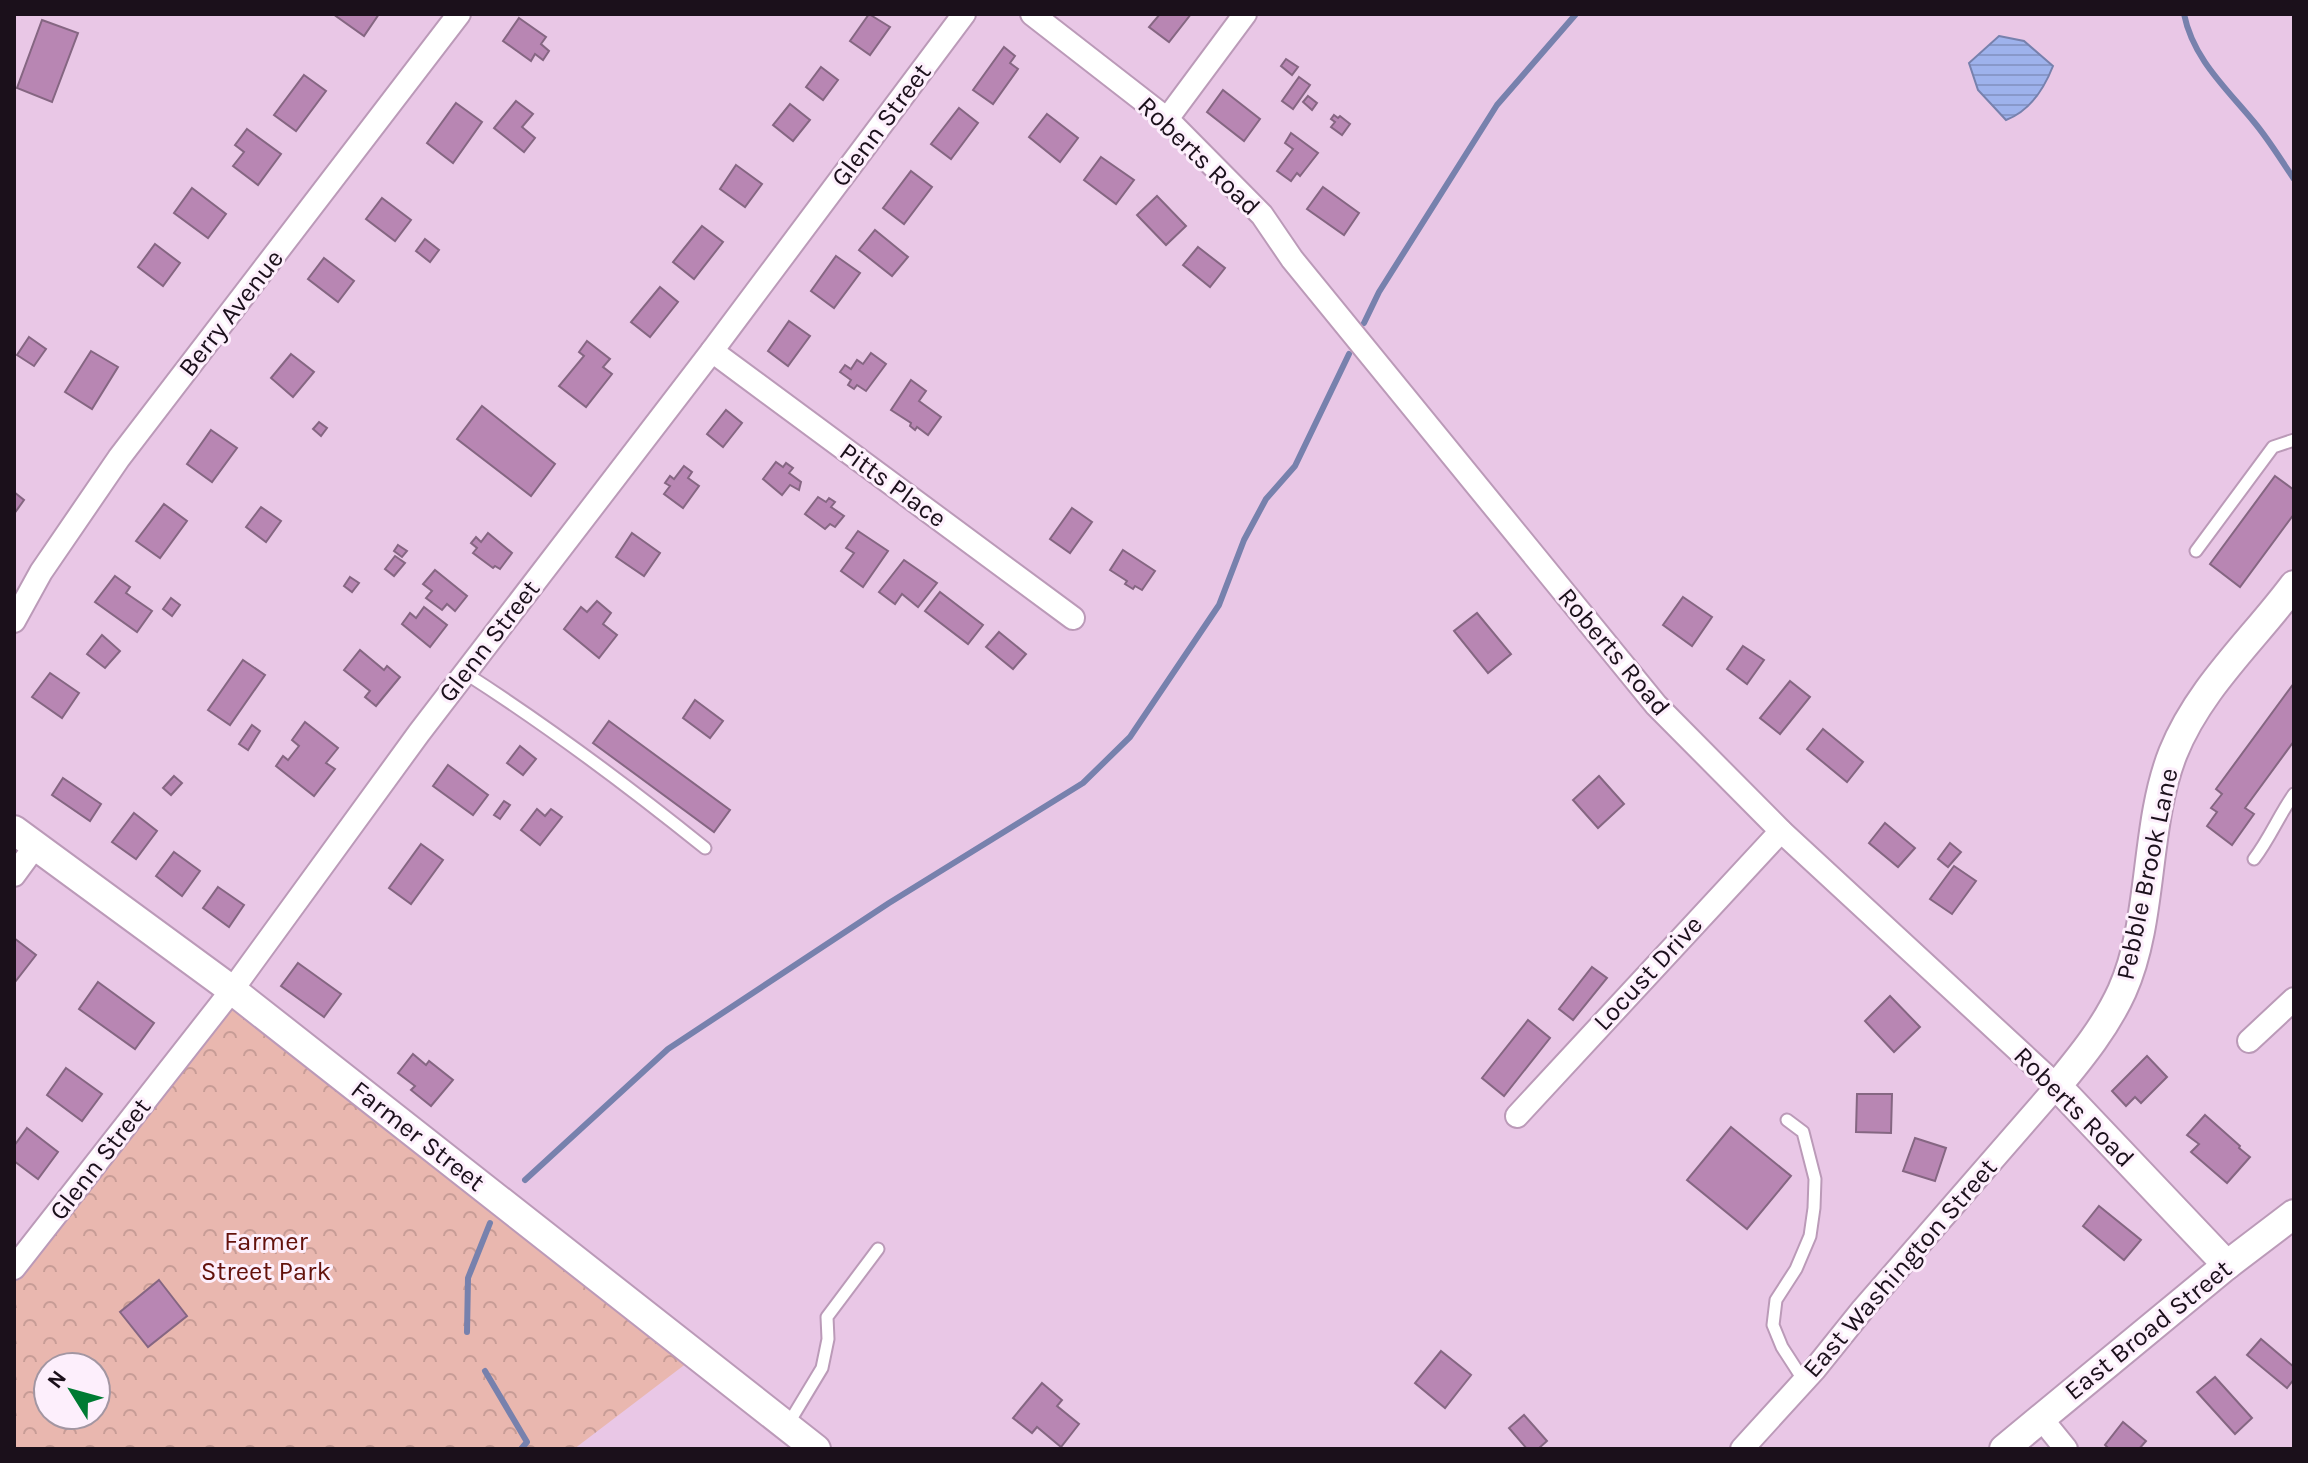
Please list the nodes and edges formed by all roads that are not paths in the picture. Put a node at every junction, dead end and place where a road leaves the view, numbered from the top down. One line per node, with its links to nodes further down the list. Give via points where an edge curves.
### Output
1 (459, 14): 11 (street, Berry Avenue, via 119,458)
2 (964, 14): 6 (street, Glenn Street)
3 (1032, 14): 5 (street, Roberts Road)
4 (1245, 14): 5 (street)
5 (1167, 119): 14 (street, Roberts Road, via 1262,215 1292,259 1656,705)
6 (712, 351): 10 (street, Pitts Place); 12 (street, Glenn Street)
7 (2294, 440): 8 (lane, via 2273,447)
8 (2196, 551)
9 (2292, 592): 22 (street, Pebble Brook Lane, via 2203,698 2182,733 2157,812 2138,935 2123,988 2089,1047)
10 (1073, 618)
11 (14, 621)
12 (465, 673): 16 (lane); 19 (street, Glenn Street)
13 (2294, 794): 17 (lane)
14 (1781, 831): 22 (street, Roberts Road); 23 (street, Locust Drive)
15 (25, 837): 18 (street); 19 (street, Farmer Street)
16 (705, 848)
17 (2254, 859)
18 (14, 875)
19 (232, 990): 28 (street, Glenn Street); 31 (street, Farmer Street)
20 (2294, 999): 21 (street)
21 (2249, 1041)
22 (2057, 1086): 27 (street, Roberts Road); 29 (street, East Washington Street)
23 (1517, 1116)
24 (1787, 1120): 29 (lane, via 1803,1132 1815,1179 1814,1208 1810,1236 1776,1300 1773,1325)
25 (2294, 1214): 27 (street, East Broad Street)
26 (878, 1249): 31 (lane, via 827,1317 822,1368)
27 (2227, 1265): 30 (street, East Broad Street)
28 (14, 1268)
29 (1804, 1381): 33 (street, East Washington Street)
30 (2040, 1417): 34 (street, East Broad Street); 35 (street)
31 (787, 1426): 32 (street, Farmer Street)
32 (816, 1449)
33 (1742, 1449)
34 (2004, 1449)
35 (2066, 1449)

